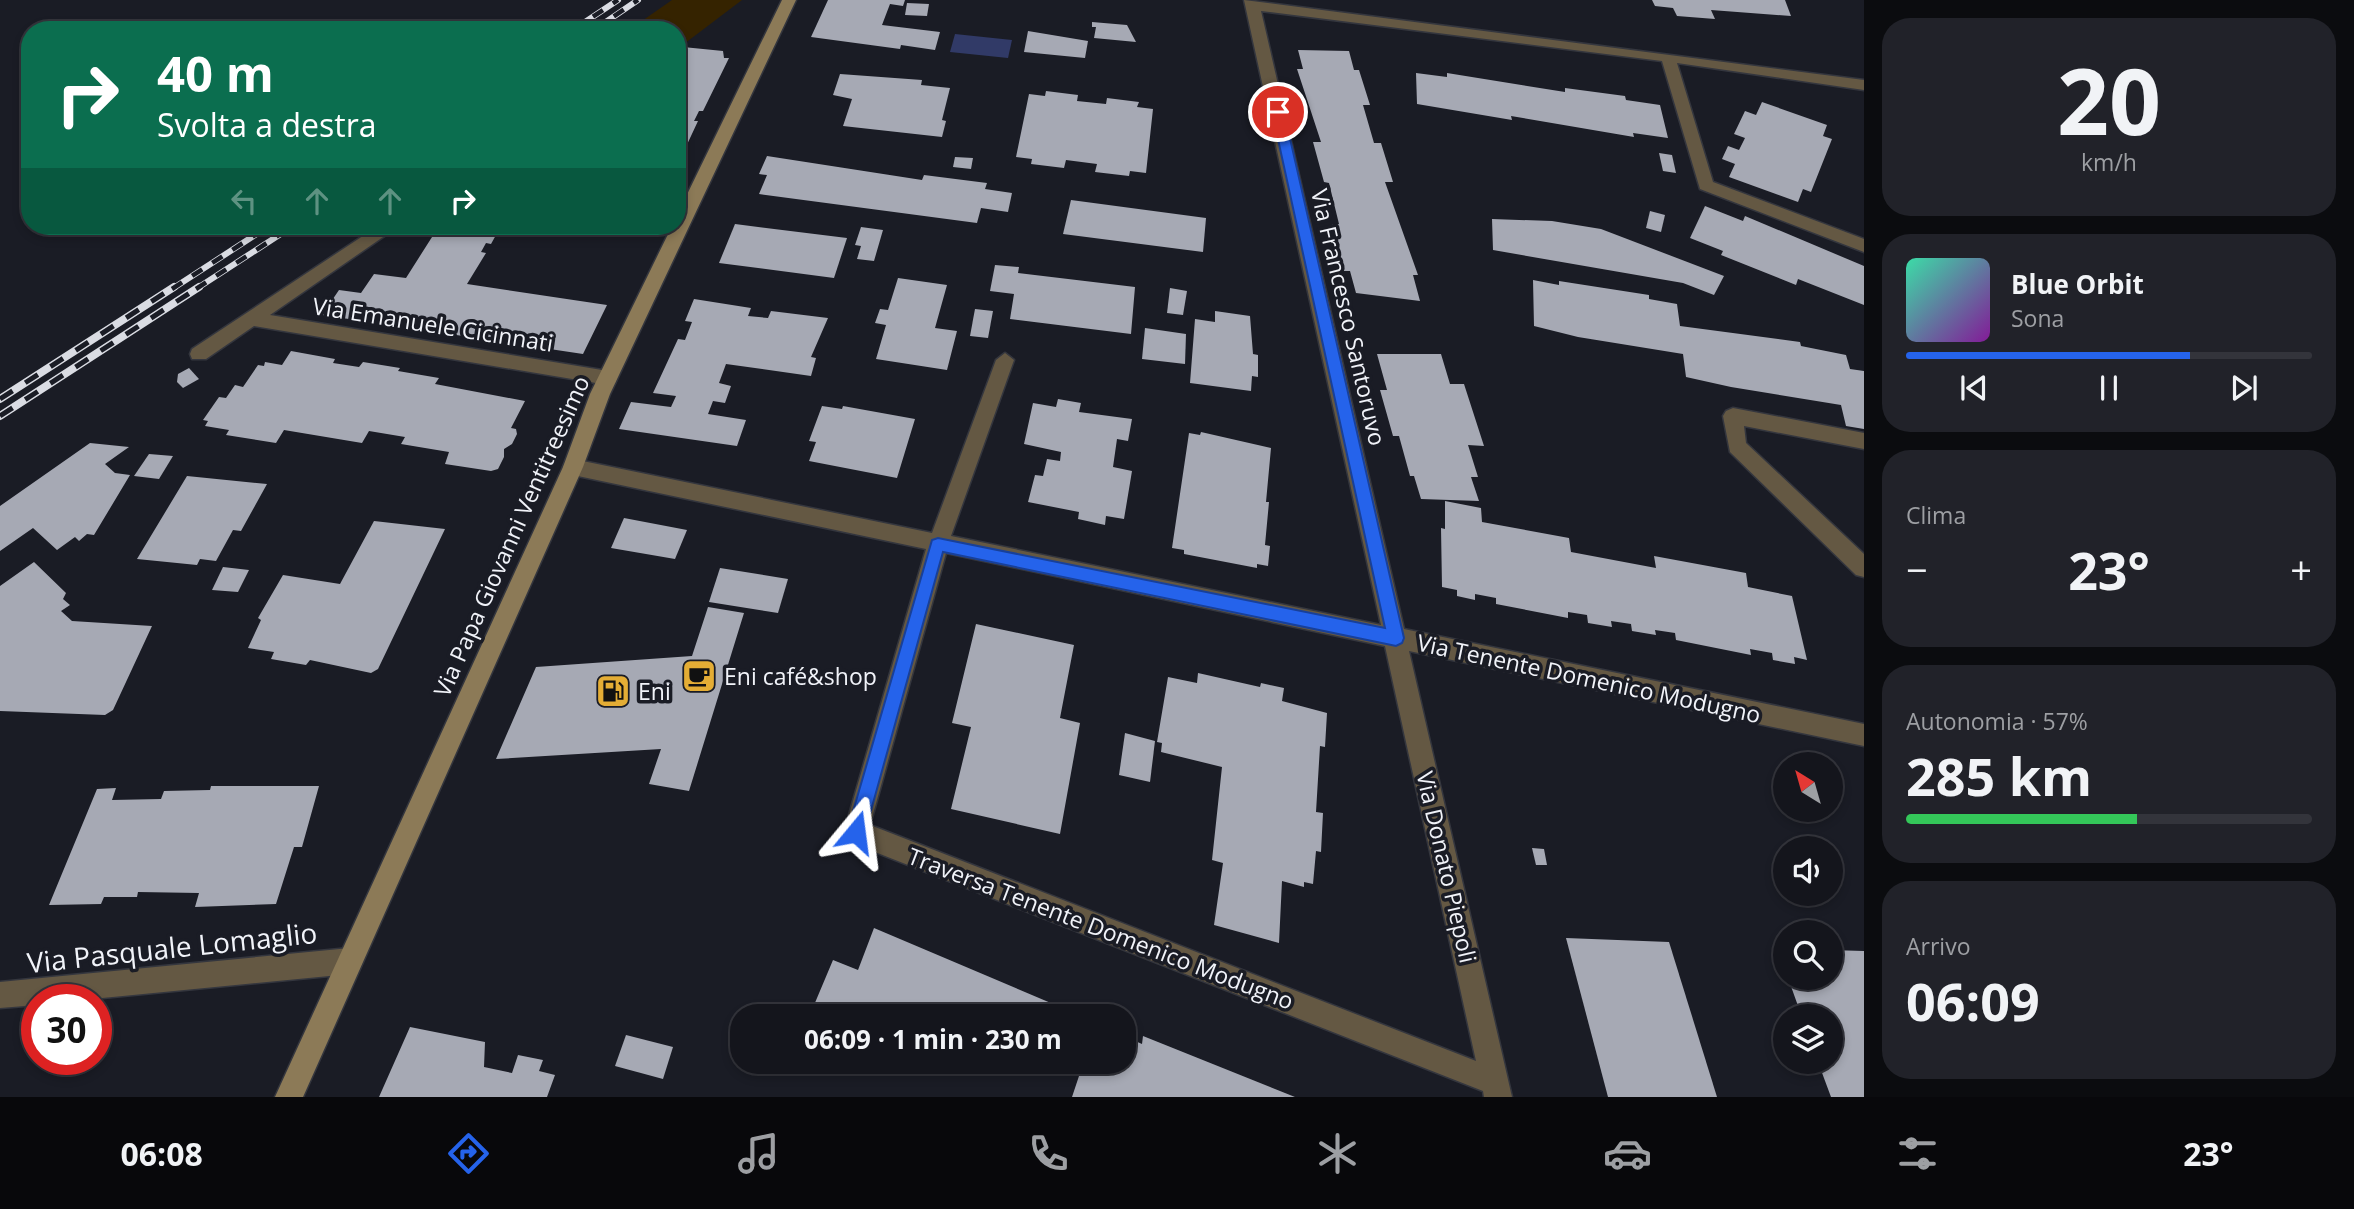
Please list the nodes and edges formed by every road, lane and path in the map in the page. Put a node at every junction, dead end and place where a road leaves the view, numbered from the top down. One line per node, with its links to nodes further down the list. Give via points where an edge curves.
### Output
1 (789, 0): 5 (street, Via Papa Giovanni Ventitreesimo)
2 (1252, 3): 3 (street); 17 (street, Via Francesco Santoruvo)
3 (1668, 57): 4 (street); 8 (street, via 1706,185)
4 (1864, 85)
5 (686, 215)
6 (377, 235): 9 (street, Via Emanuele Cicinnati)
7 (676, 235): 12 (street, Via Papa Giovanni Ventitreesimo)
8 (1864, 246)
9 (251, 319): 10 (street, Via Emanuele Cicinnati); 12 (street, Via Emanuele Cicinnati)
10 (199, 354)
11 (1005, 360): 15 (street, Traversa Tenente Domenico Modugno)
12 (608, 378): 14 (street, Via Papa Giovanni Ventitreesimo)
13 (1864, 441): 16 (street, via 1732,416 1737,446)
14 (573, 467): 15 (street, Via Tenente Domenico Modugno); 19 (street, Via Papa Giovanni Ventitreesimo)
15 (938, 544): 17 (street, Via Tenente Domenico Modugno); 21 (street, Traversa Tenente Domenico Modugno, via 856,832)
16 (1864, 568)
17 (1396, 638): 18 (street, Via Tenente Domenico Modugno); 21 (street, Via Donato Piepoli)
18 (1864, 735)
19 (350, 961): 20 (street, Via Pasquale Lomaglio); 22 (street, Via Papa Giovanni Ventitreesimo)
20 (0, 995)
21 (1496, 1089)
22 (289, 1097)

